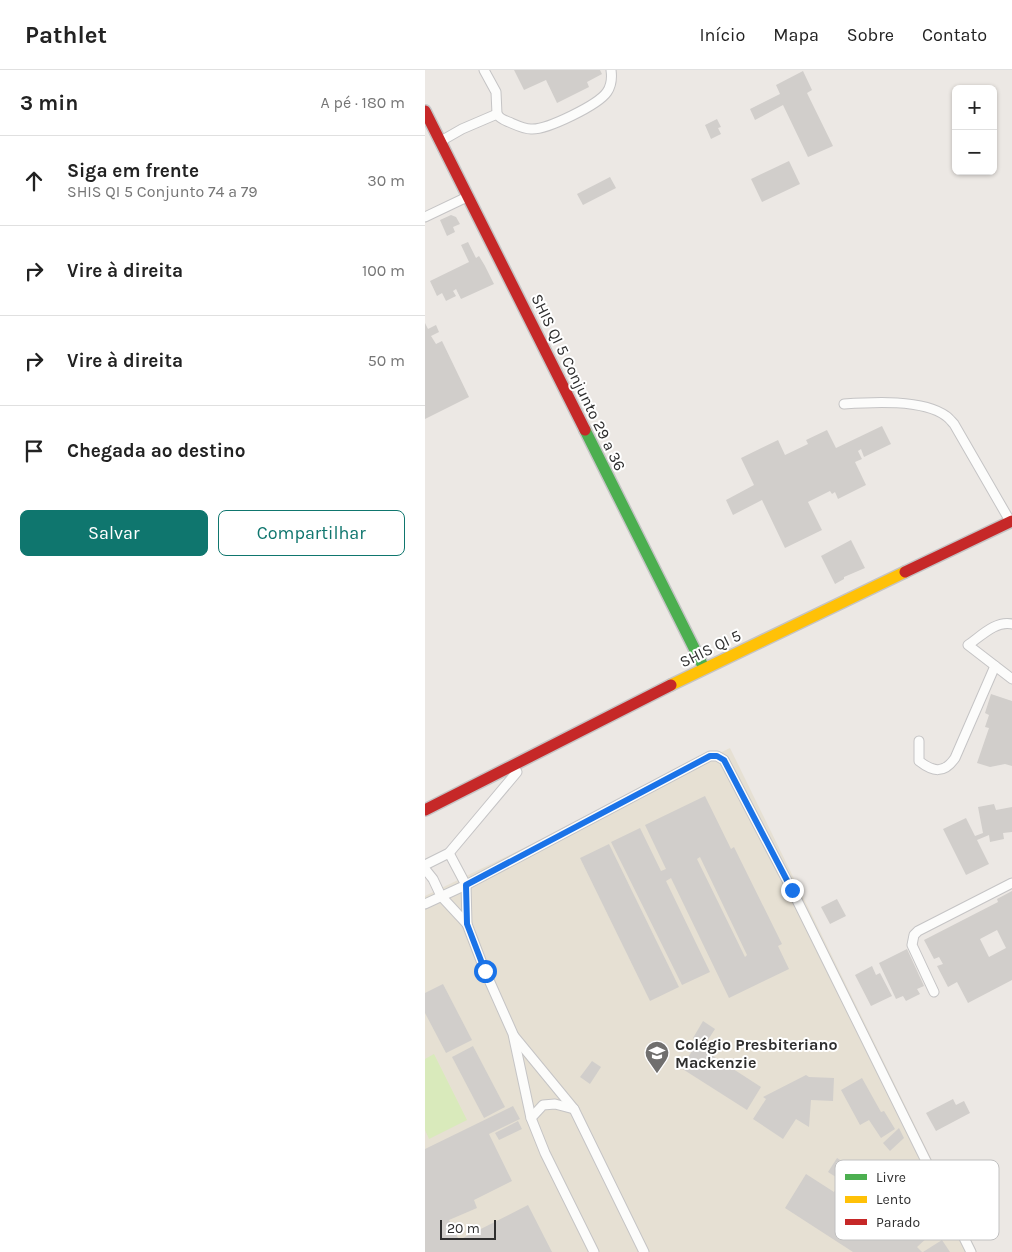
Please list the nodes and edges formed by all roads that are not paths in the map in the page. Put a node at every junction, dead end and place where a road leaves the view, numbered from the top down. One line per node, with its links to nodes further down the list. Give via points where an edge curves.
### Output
1 (484, 70): 4 (lane, via 497,92)
2 (611, 70): 4 (lane, via 608,91 597,103 545,127 523,128 499,118)
3 (425, 111): 5 (street, SHIS QI 5 Conjunto 29 a 36)
4 (497, 114): 5 (lane)
5 (441, 141): 6 (street, SHIS QI 5 Conjunto 29 a 36)
6 (469, 196): 7 (lane); 12 (street, SHIS QI 5 Conjunto 29 a 36)
7 (425, 218)
8 (845, 404): 9 (lane, via 880,402 926,406 946,416 954,424)
9 (1011, 521): 12 (street, SHIS QI 5)
10 (1012, 624): 11 (lane, via 999,624 968,645)
11 (995, 666): 13 (lane); 14 (lane, via 949,767 929,769 919,761)
12 (704, 668): 15 (street, SHIS QI 5)
13 (1012, 679)
14 (919, 741)
15 (528, 759): 16 (street, SHIS QI 5); 17 (lane)
16 (425, 810)
17 (449, 853): 18 (lane); 21 (lane)
18 (425, 865)
19 (425, 869): 22 (lane)
20 (1012, 883): 25 (lane, via 918,930 914,935 912,946)
21 (466, 885): 22 (lane); 24 (lane); 29 (lane, via 710,756 724,760)
22 (441, 896): 23 (lane); 24 (lane)
23 (425, 904)
24 (467, 924): 26 (lane)
25 (934, 992)
26 (513, 1034): 27 (lane); 28 (lane)
27 (574, 1109): 28 (lane, via 555,1104 543,1106); 32 (lane)
28 (531, 1118): 31 (lane)
29 (926, 1160)
30 (965, 1240): 33 (lane)
31 (594, 1252)
32 (644, 1252)
33 (971, 1252)

